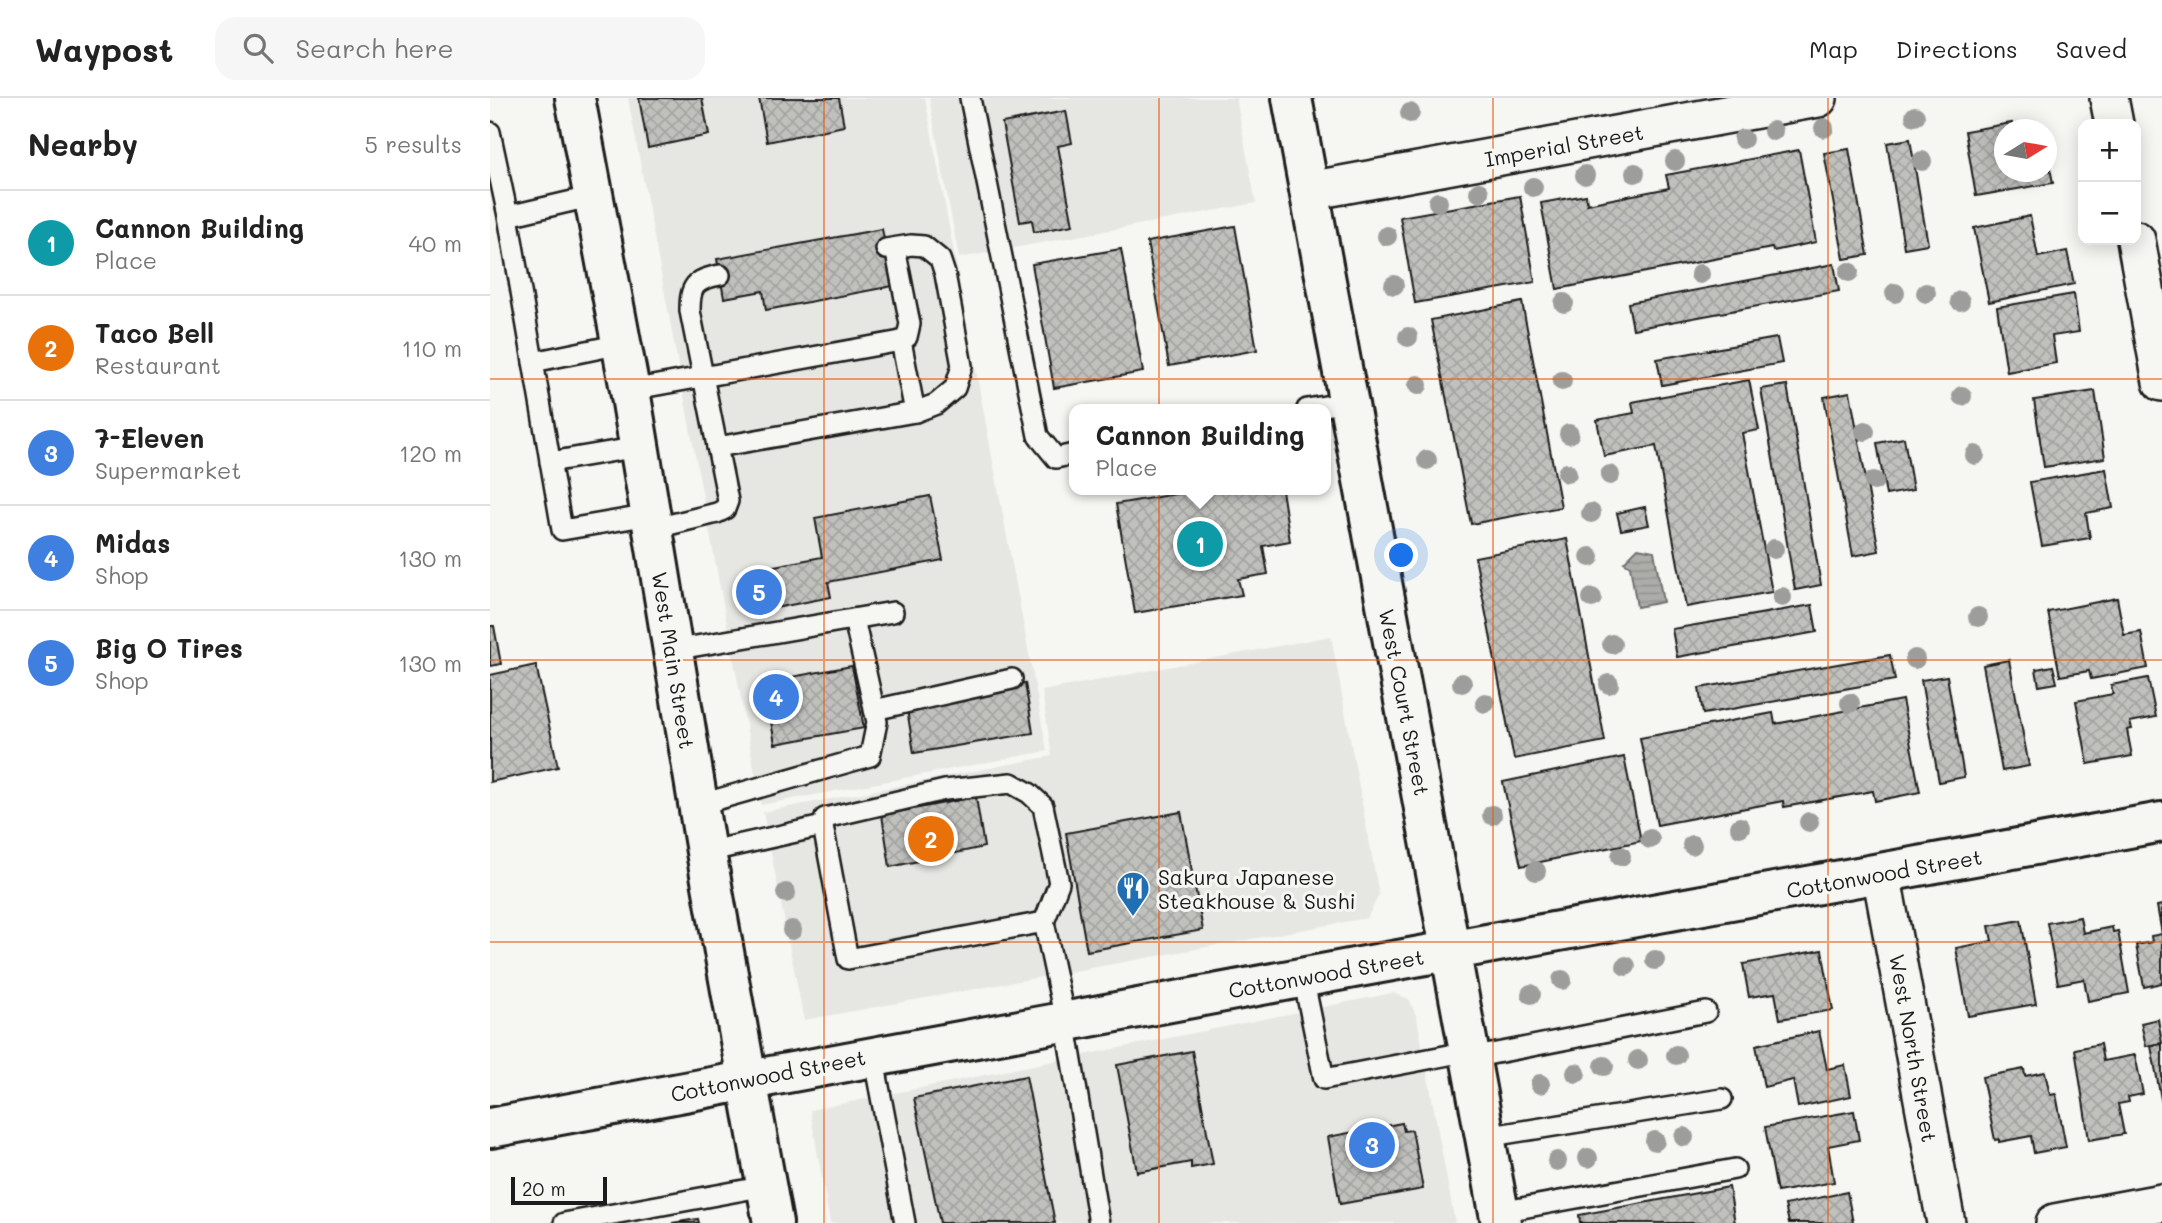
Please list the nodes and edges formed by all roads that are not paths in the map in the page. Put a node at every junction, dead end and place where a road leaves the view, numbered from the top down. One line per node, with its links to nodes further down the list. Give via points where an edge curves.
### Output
1 (575, 98): 9 (street, West Main Street)
2 (970, 98): 24 (lane, via 1038,436 1056,458)
3 (1292, 98): 8 (street, West Court Street)
4 (1818, 98): 8 (street, Imperial Street)
5 (2109, 98): 6 (street)
6 (2113, 119)
7 (490, 132): 10 (lane)
8 (1309, 191): 19 (street, West Court Street)
9 (594, 196): 10 (lane); 14 (street, West Main Street)
10 (508, 216): 15 (lane)
11 (2137, 245): 17 (street)
12 (720, 275): 16 (lane, via 699,281 690,295)
13 (901, 341): 16 (lane); 21 (lane); 21 (lane, via 910,324 891,248 924,246 940,259 945,274 962,366 956,388 936,404)
14 (621, 344): 15 (lane); 18 (street, West Main Street)
15 (533, 362): 25 (lane)
16 (704, 376): 18 (lane); 23 (lane)
17 (2162, 382)
18 (630, 390): 22 (street, West Main Street)
19 (1349, 402): 20 (lane); 38 (street, West Court Street)
20 (1331, 405)
21 (915, 412): 23 (lane)
22 (639, 447): 25 (lane); 26 (street, West Main Street)
23 (718, 447): 26 (lane, via 728,501 724,509 699,519)
24 (1069, 455)
25 (550, 462): 26 (lane, via 562,530)
26 (651, 522): 29 (street, West Main Street)
27 (893, 612): 28 (lane)
28 (854, 619): 29 (lane); 31 (lane)
29 (673, 650): 32 (street, West Main Street)
30 (1012, 679): 31 (lane)
31 (874, 710): 32 (lane, via 877,722 870,756)
32 (698, 805): 35 (street, West Main Street)
33 (2162, 822): 36 (street, Cottonwood Street)
34 (823, 826): 35 (lane); 37 (lane, via 848,959); 37 (lane, via 825,818 884,803 1011,783 1043,806 1059,883)
35 (706, 852): 44 (street, West Main Street)
36 (1881, 873): 38 (street, Cottonwood Street); 57 (street, West North Street)
37 (1044, 922): 41 (lane)
38 (1451, 951): 39 (street, Cottonwood Street); 42 (street, West Court Street)
39 (1303, 977): 41 (street, Cottonwood Street); 42 (lane, via 1324,1079)
40 (1706, 1012): 42 (lane)
41 (1065, 1020): 43 (street, Cottonwood Street); 56 (lane)
42 (1470, 1054): 47 (street, West Court Street)
43 (873, 1055): 44 (street, Cottonwood Street); 55 (lane)
44 (747, 1079): 46 (street, Cottonwood Street); 49 (street, West Main Street)
45 (1723, 1099): 47 (lane)
46 (490, 1128)
47 (1485, 1137): 52 (street, West Court Street)
48 (1735, 1169): 52 (lane)
49 (766, 1186): 51 (lane); 54 (street, West Main Street)
50 (2162, 1203): 58 (street)
51 (631, 1217): 53 (lane)
52 (1501, 1218)
53 (564, 1223)
54 (773, 1223)
55 (905, 1223)
56 (1099, 1223)
57 (1946, 1223)
58 (2055, 1223)

